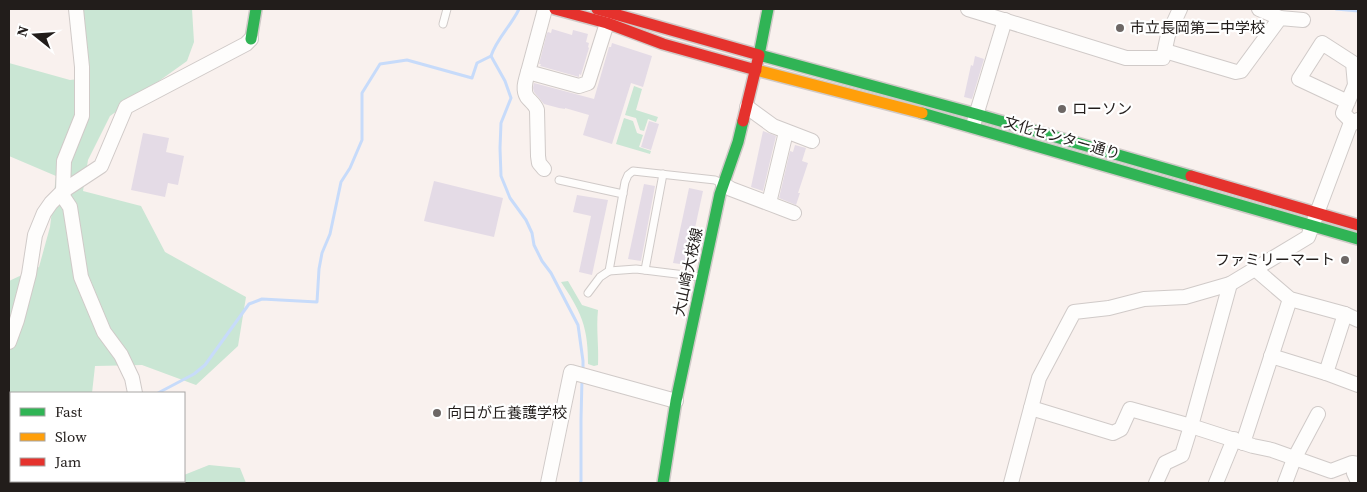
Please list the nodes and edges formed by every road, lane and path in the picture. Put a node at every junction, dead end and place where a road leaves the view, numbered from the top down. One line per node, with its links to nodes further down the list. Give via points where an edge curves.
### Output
1 (76, 9): 32 (street, via 82,67 82,116 64,162)
2 (256, 9): 17 (street)
3 (447, 9): 16 (lane)
4 (545, 9): 21 (street)
5 (555, 9): 15 (street)
6 (597, 9): 12 (street)
7 (768, 9): 19 (street, 大山崎大枝線)
8 (968, 9): 13 (street)
9 (1180, 9): 18 (street, via 1168,34)
10 (1259, 9): 11 (street)
11 (1280, 18): 14 (street); 18 (street, via 1241,71)
12 (637, 20): 15 (street); 19 (street); 20 (street, via 663,44)
13 (1005, 20): 18 (street, via 1126,58 1164,58); 24 (street)
14 (1303, 20)
15 (607, 23): 21 (street, via 588,83 579,86)
16 (443, 24)
17 (251, 39): 32 (street, via 126,107 101,166)
18 (1165, 51)
19 (759, 55): 20 (street, 大山崎大枝線); 24 (street, 文化センター通り)
20 (756, 70): 23 (street, 大山崎大枝線); 24 (street, 文化センター通り, via 894,105)
21 (528, 72): 28 (street, via 524,87 527,97 538,110 538,156)
22 (1348, 102): 25 (street, via 1343,113)
23 (747, 107): 26 (street, via 772,126); 31 (street, 大山崎大枝線)
24 (974, 121): 35 (street, 文化センター通り); 38 (street, 文化センター通り)
25 (1356, 121): 35 (street, via 1350,125)
26 (786, 132): 27 (street); 34 (street)
27 (812, 141)
28 (544, 169)
29 (663, 174): 31 (lane, via 715,180); 33 (lane, via 634,171 628,175); 40 (lane)
30 (559, 180): 33 (lane)
31 (723, 184): 34 (street); 43 (street, 大山崎大枝線)
32 (63, 191): 49 (street, via 51,203 35,235 29,274); 53 (street, via 70,207 81,277 104,332 121,355 132,378)
33 (623, 194): 42 (lane)
34 (768, 203): 36 (street)
35 (1318, 212): 37 (street, 文化センター通り); 38 (street)
36 (794, 213)
37 (1358, 225)
38 (1313, 226): 39 (street, 文化センター通り); 41 (street, via 1308,237)
39 (1358, 239)
40 (645, 270): 42 (lane); 43 (lane)
41 (1255, 270): 44 (street); 46 (street)
42 (609, 271): 45 (lane)
43 (702, 277): 54 (street, 大山崎大枝線)
44 (1230, 284): 55 (street, via 1185,297 1144,298 1109,308 1074,312 1039,378); 57 (street)
45 (588, 293)
46 (1290, 299): 47 (street); 50 (street)
47 (1345, 314): 48 (street); 51 (street)
48 (1358, 320)
49 (9, 342)
50 (1271, 356): 51 (street); 58 (street)
51 (1326, 373): 52 (street)
52 (1358, 385)
53 (135, 392)
54 (676, 401): 62 (street, via 571,372); 63 (street, 大山崎大枝線)
55 (1031, 408): 57 (street, via 1114,434 1121,429 1130,409); 64 (street)
56 (1318, 414): 59 (street)
57 (1191, 426): 58 (street); 65 (street, via 1182,455 1165,463)
58 (1239, 441): 59 (street); 66 (street)
59 (1294, 458): 60 (street, via 1331,471 1352,463); 67 (street)
60 (1358, 465): 61 (street, via 1354,473)
61 (1358, 482)
62 (548, 483)
63 (663, 483)
64 (1010, 483)
65 (1156, 483)
66 (1216, 483)
67 (1285, 483)

